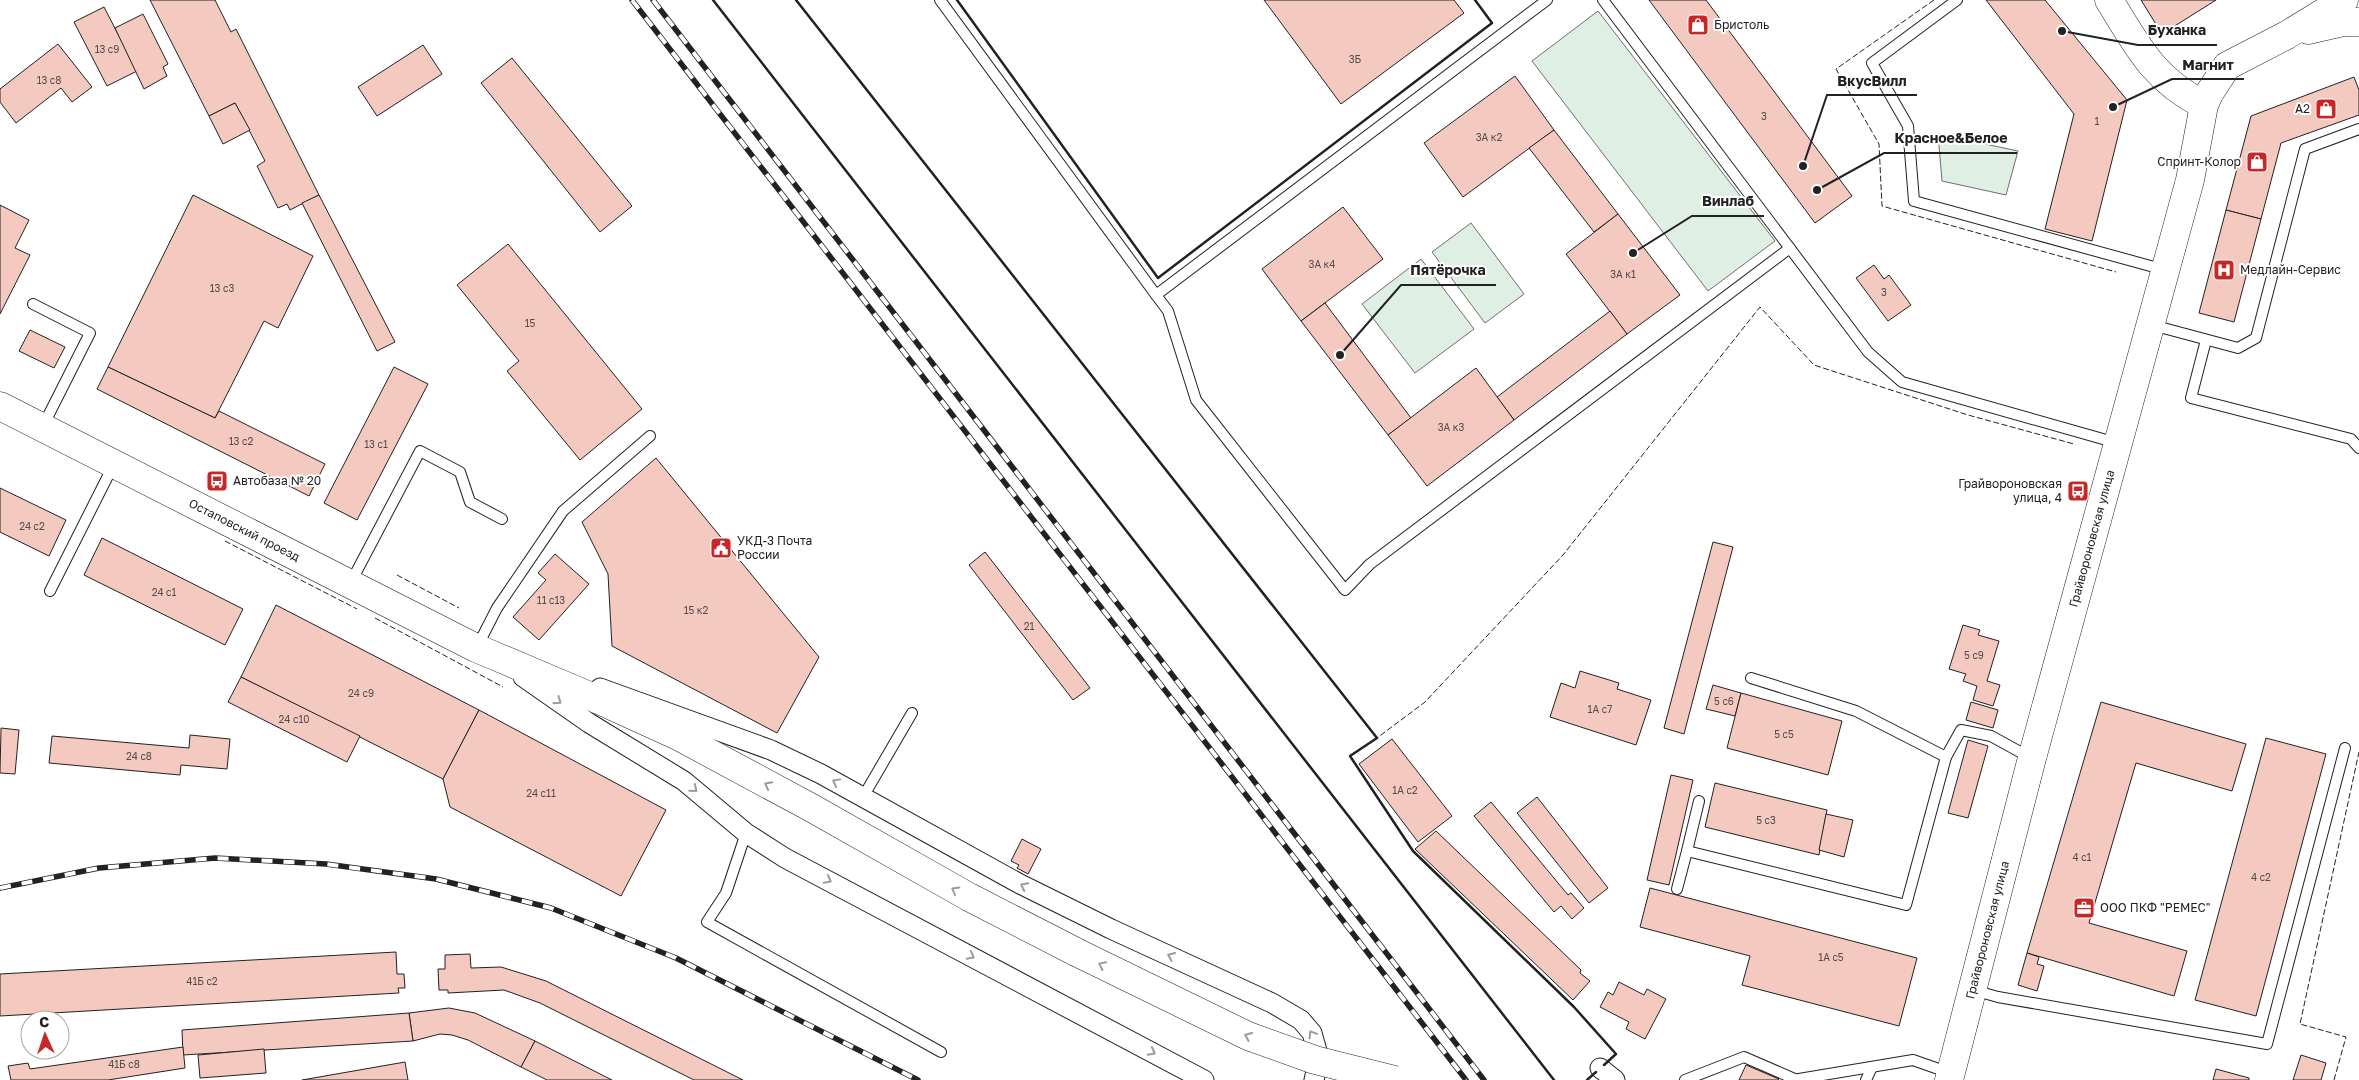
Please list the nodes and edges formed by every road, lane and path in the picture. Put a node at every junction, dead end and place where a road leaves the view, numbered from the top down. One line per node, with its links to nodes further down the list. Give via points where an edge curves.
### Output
1 (940, 0): 13 (lane)
2 (1547, 0): 13 (lane)
3 (1603, 0): 11 (lane)
4 (1957, 0): 12 (lane, via 1872,63 1908,126 1914,201)
5 (2108, 0): 9 (main road, via 2147,60 2166,82)
6 (2344, 0): 8 (main road)
7 (2359, 22): 8 (main road, via 2342,22)
8 (2287, 35): 9 (main road, Грайвороновская улица, via 2227,66)
9 (2204, 105): 12 (main road, Грайвороновская улица, via 2190,180)
10 (2359, 129): 16 (lane, via 2305,148 2256,338 2238,348)
11 (1790, 248): 13 (lane, via 1370,564 1345,590 1196,400 1168,311); 20 (lane, via 1868,352 1902,382)
12 (2166, 271): 15 (main road, Грайвороновская улица)
13 (1156, 295)
14 (33, 304): 18 (lane, via 90,333)
15 (2151, 325): 16 (lane); 20 (main road, Грайвороновская улица)
16 (2206, 340): 21 (lane, via 2191,398 2351,440)
17 (0, 406): 18 (main road, Остаповский проезд)
18 (43, 427): 22 (main road, Остаповский проезд)
19 (650, 436): 26 (lane, via 563,511 497,608)
20 (2117, 443): 32 (main road, Грайвороновская улица)
21 (2359, 448)
22 (114, 463): 24 (main road, Остаповский проезд); 25 (lane)
23 (502, 519): 24 (lane, via 470,502 460,472 420,451)
24 (350, 583): 26 (main road, Остаповский проезд)
25 (50, 591)
26 (482, 651): 27 (main road, Остаповский проезд); 35 (street, one-way to 35, via 589,723 684,781)
27 (524, 667): 33 (street, one-way to 27, via 771,750 650,705); 45 (main road, Остаповский проезд, one-way to 27, bridge, via 1314,1060 1248,1036 969,897 678,736)
28 (1751, 678): 31 (lane, via 1856,711)
29 (912, 713): 33 (lane)
30 (2345, 748): 38 (lane, via 2267,1044)
31 (1946, 756): 32 (lane, via 1961,730 1991,736); 36 (lane, via 1906,905)
32 (2032, 758): 38 (main road, Грайвороновская улица)
33 (863, 797): 44 (street, one-way to 33, via 1320,1058 1316,1041 1307,1026 1272,1002 1020,884)
34 (1699, 801): 36 (lane)
35 (746, 832): 39 (lane, via 726,893 707,922); 43 (street, one-way to 43, via 794,862)
36 (1687, 851): 37 (lane)
37 (1678, 889)
38 (1972, 990): 41 (main road, Грайвороновская улица)
39 (942, 1052)
40 (1872, 1066): 41 (lane, via 1913,1060); 42 (lane); 47 (lane)
41 (1950, 1076)
42 (1795, 1079): 46 (lane, via 1744,1057)
43 (1204, 1080)
44 (1314, 1080)
45 (1395, 1080)
46 (1684, 1080)
47 (1866, 1080)

